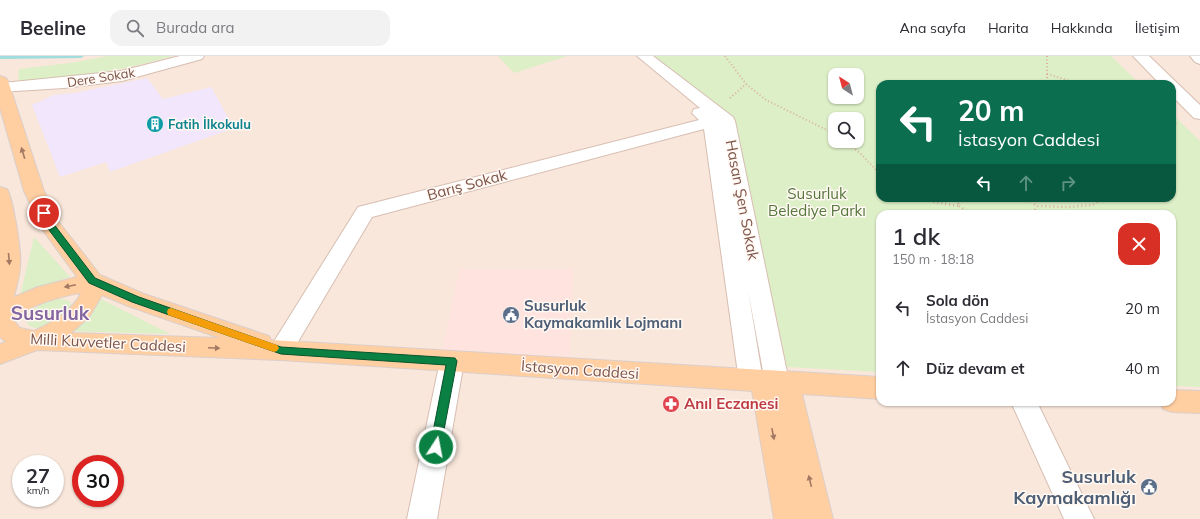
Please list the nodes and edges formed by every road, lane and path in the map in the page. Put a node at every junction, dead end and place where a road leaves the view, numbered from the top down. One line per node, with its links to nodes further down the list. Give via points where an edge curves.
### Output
1 (197, 56): 13 (street, Dere Sokak, via 122,76 64,83)
2 (628, 56): 16 (street, Hasan Şen Sokak)
3 (644, 56): 16 (street, Hasan Şen Sokak)
4 (725, 56): 17 (path, via 746,84 772,103)
5 (1047, 56): 9 (path)
6 (1140, 56): 12 (street)
7 (1197, 56): 8 (street)
8 (1200, 59)
9 (1047, 74): 10 (path); 11 (path)
10 (1046, 80)
11 (1067, 80)
12 (1165, 80)
13 (1, 84): 29 (main road, one-way to 13, via 49,224 34,191)
14 (1176, 91): 15 (street)
15 (1200, 114)
16 (719, 122): 32 (street, Barış Sokak, via 365,212); 35 (street, Hasan Şen Sokak); 35 (street, Hasan Şen Sokak)
17 (828, 130)
18 (853, 148): 19 (path)
19 (876, 170)
20 (0, 193): 30 (main road, one-way to 30, via 10,265)
21 (934, 202): 25 (path)
22 (958, 202): 25 (path)
23 (1032, 202): 26 (path)
24 (1098, 202): 26 (path, via 1093,205 1066,207)
25 (959, 206): 27 (path)
26 (1036, 206): 28 (path)
27 (964, 210)
28 (1035, 210)
29 (96, 283): 30 (main road, one-way to 30, via 71,286 37,296); 31 (main road, via 91,298 74,318); 32 (main road, via 136,300)
30 (0, 316): 31 (main road, Milli Kuvvetler Caddesi, via 2,323 12,335)
31 (35, 342): 32 (main road, Milli Kuvvetler Caddesi, one-way to 32); 33 (main road)
32 (281, 350): 34 (main road, İstasyon Caddesi)
33 (0, 354)
34 (452, 361): 35 (main road, İstasyon Caddesi); 40 (street)
35 (770, 382): 36 (main road, İstasyon Caddesi); 41 (main road, one-way to 41); 42 (main road, one-way to 35)
36 (876, 388)
37 (1176, 401): 38 (main road)
38 (1200, 402)
39 (1026, 406): 43 (street)
40 (422, 519)
41 (789, 519)
42 (818, 519)
43 (1079, 519)

